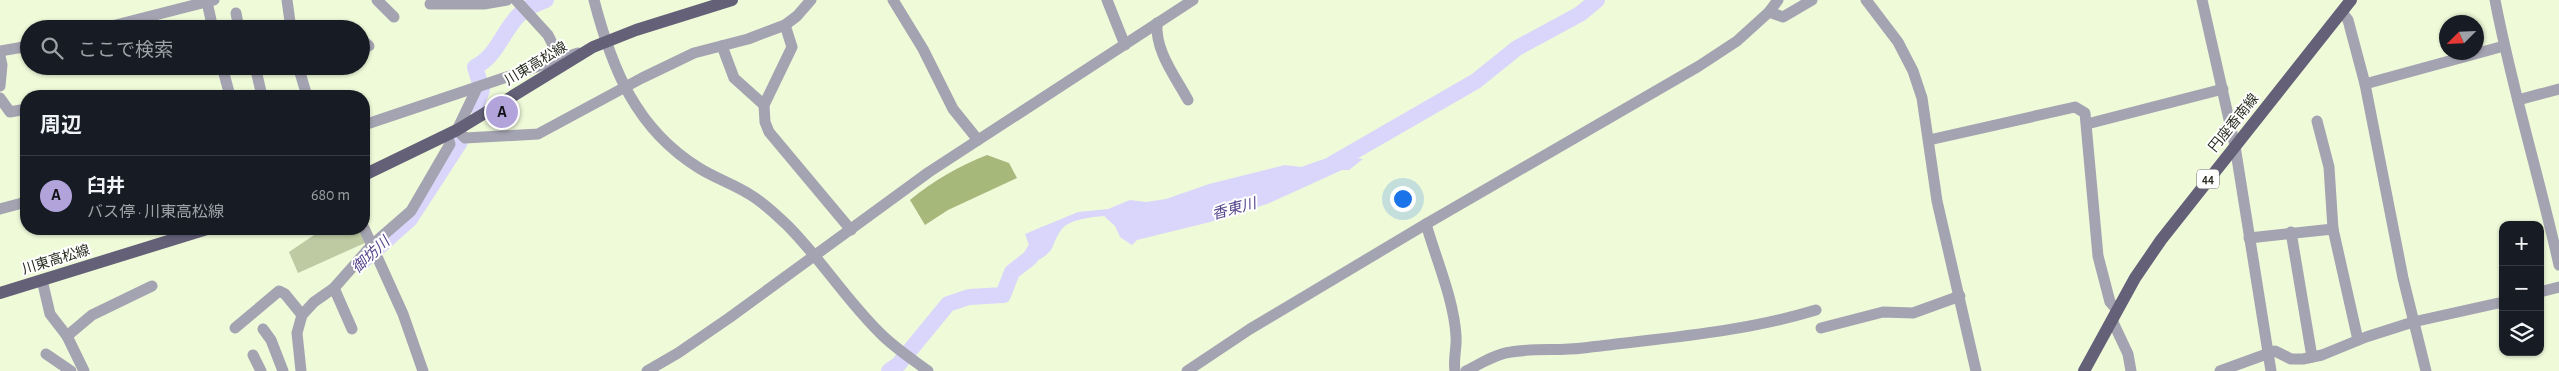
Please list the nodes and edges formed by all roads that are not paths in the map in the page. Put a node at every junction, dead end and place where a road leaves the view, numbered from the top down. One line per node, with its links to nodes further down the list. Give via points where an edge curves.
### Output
1 (288, 0): 26 (street)
2 (377, 0): 22 (street)
3 (507, 0): 17 (street, via 484,4)
4 (594, 0): 29 (street)
5 (732, 0): 29 (main road, 川東高松線)
6 (811, 0): 28 (street)
7 (893, 0): 59 (street, via 923,48 953,109)
8 (1107, 0): 30 (street)
9 (1193, 0): 27 (street)
10 (1778, 0): 19 (street)
11 (1812, 0): 19 (street, via 1783,17)
12 (1866, 0): 60 (street, via 1898,42 1913,71 1922,98)
13 (2202, 0): 46 (street)
14 (2351, 0): 20 (main road, 円座香南線 / 44)
15 (2495, 0): 32 (street)
16 (211, 1): 23 (street); 24 (street)
17 (430, 4)
18 (522, 6): 37 (street, via 548,35)
19 (1768, 12): 65 (street, via 1742,37 1698,66)
20 (2342, 12): 41 (street, via 2348,20); 61 (main road, 円座香南線 / 44)
21 (236, 13): 25 (street)
22 (394, 17)
23 (136, 20)
24 (212, 20)
25 (238, 20)
26 (290, 20)
27 (1157, 24): 30 (street); 51 (street, via 1160,50)
28 (785, 25): 31 (street); 53 (street, via 792,47)
29 (607, 41): 33 (main road, 川東高松線); 44 (street)
30 (1125, 45): 59 (street)
31 (722, 46): 44 (street, via 694,53); 53 (street, via 734,78)
32 (2504, 46): 41 (street); 52 (street)
33 (593, 47): 37 (street); 58 (main road, 川東高松線)
34 (20, 48): 35 (street)
35 (0, 51)
36 (0, 56): 42 (street)
37 (560, 59): 43 (street)
38 (224, 75): 47 (street)
39 (256, 75): 48 (street)
40 (301, 75): 49 (street)
41 (2365, 84): 86 (street)
42 (0, 86)
43 (477, 88): 56 (street); 58 (street)
44 (625, 88): 58 (street, via 538,134 465,138); 73 (street, via 638,111 666,146 749,194 775,213)
45 (2559, 88): 52 (street)
46 (2223, 89): 57 (street); 61 (street)
47 (228, 90)
48 (260, 90)
49 (305, 90)
50 (0, 98): 54 (street, via 10,112)
51 (1188, 100)
52 (2518, 100): 74 (street, via 2542,186)
53 (764, 105): 67 (street, via 769,132)
54 (20, 110)
55 (2317, 121): 66 (street, via 2329,167)
56 (370, 123)
57 (2087, 124): 60 (street, via 2085,113 2075,107); 85 (street, via 2098,256)
58 (452, 132): 62 (main road, 川東高松線); 72 (street, via 450,144 411,211)
59 (978, 140): 67 (street)
60 (1929, 140): 81 (street, via 1937,201)
61 (2236, 146): 71 (street); 85 (main road, 円座香南線 / 44, via 2161,240)
62 (370, 172)
63 (20, 204): 64 (street)
64 (0, 209)
65 (1426, 224): 105 (street); 106 (street, via 1457,338 1453,360)
66 (2333, 229): 68 (street); 92 (street)
67 (851, 230): 73 (street)
68 (2291, 232): 71 (street); 96 (street)
69 (188, 235): 75 (main road, 川東高松線)
70 (367, 235): 72 (street)
71 (2249, 238): 93 (street)
72 (374, 249): 78 (street); 102 (street, via 403,314)
73 (817, 256): 103 (street, via 678,354); 104 (street, via 839,287 880,333)
74 (2559, 265)
75 (42, 280): 80 (main road, 川東高松線); 91 (street, via 50,314)
76 (152, 286): 91 (street, via 92,315)
77 (2559, 287): 79 (street)
78 (335, 290): 84 (street, via 314,302); 90 (street)
79 (2544, 291)
80 (0, 293)
81 (1960, 296): 88 (street, via 1913,313 1883,312); 108 (street)
82 (2499, 303): 86 (street)
83 (1816, 310): 107 (street, via 1776,322 1719,331 1563,350 1512,351)
84 (302, 315): 87 (street, via 279,291); 97 (street, via 297,333)
85 (2115, 315): 109 (main road, 円座香南線 / 44); 110 (street)
86 (2413, 322): 92 (street); 113 (street)
87 (235, 328)
88 (1821, 328)
89 (264, 329): 101 (street)
90 (352, 329)
91 (67, 336): 99 (street)
92 (2358, 340): 96 (street)
93 (2267, 353): 96 (street, via 2275,351 2291,359); 111 (street); 112 (street)
94 (46, 354): 98 (street)
95 (253, 355): 100 (street)
96 (2312, 357)
97 (297, 370)
98 (71, 371)
99 (84, 371)
100 (261, 371)
101 (283, 371)
102 (423, 371)
103 (647, 371)
104 (928, 371)
105 (1187, 371)
106 (1456, 371)
107 (1466, 371)
108 (1976, 371)
109 (2084, 371)
110 (2131, 371)
111 (2220, 371)
112 (2271, 371)
113 (2426, 371)

